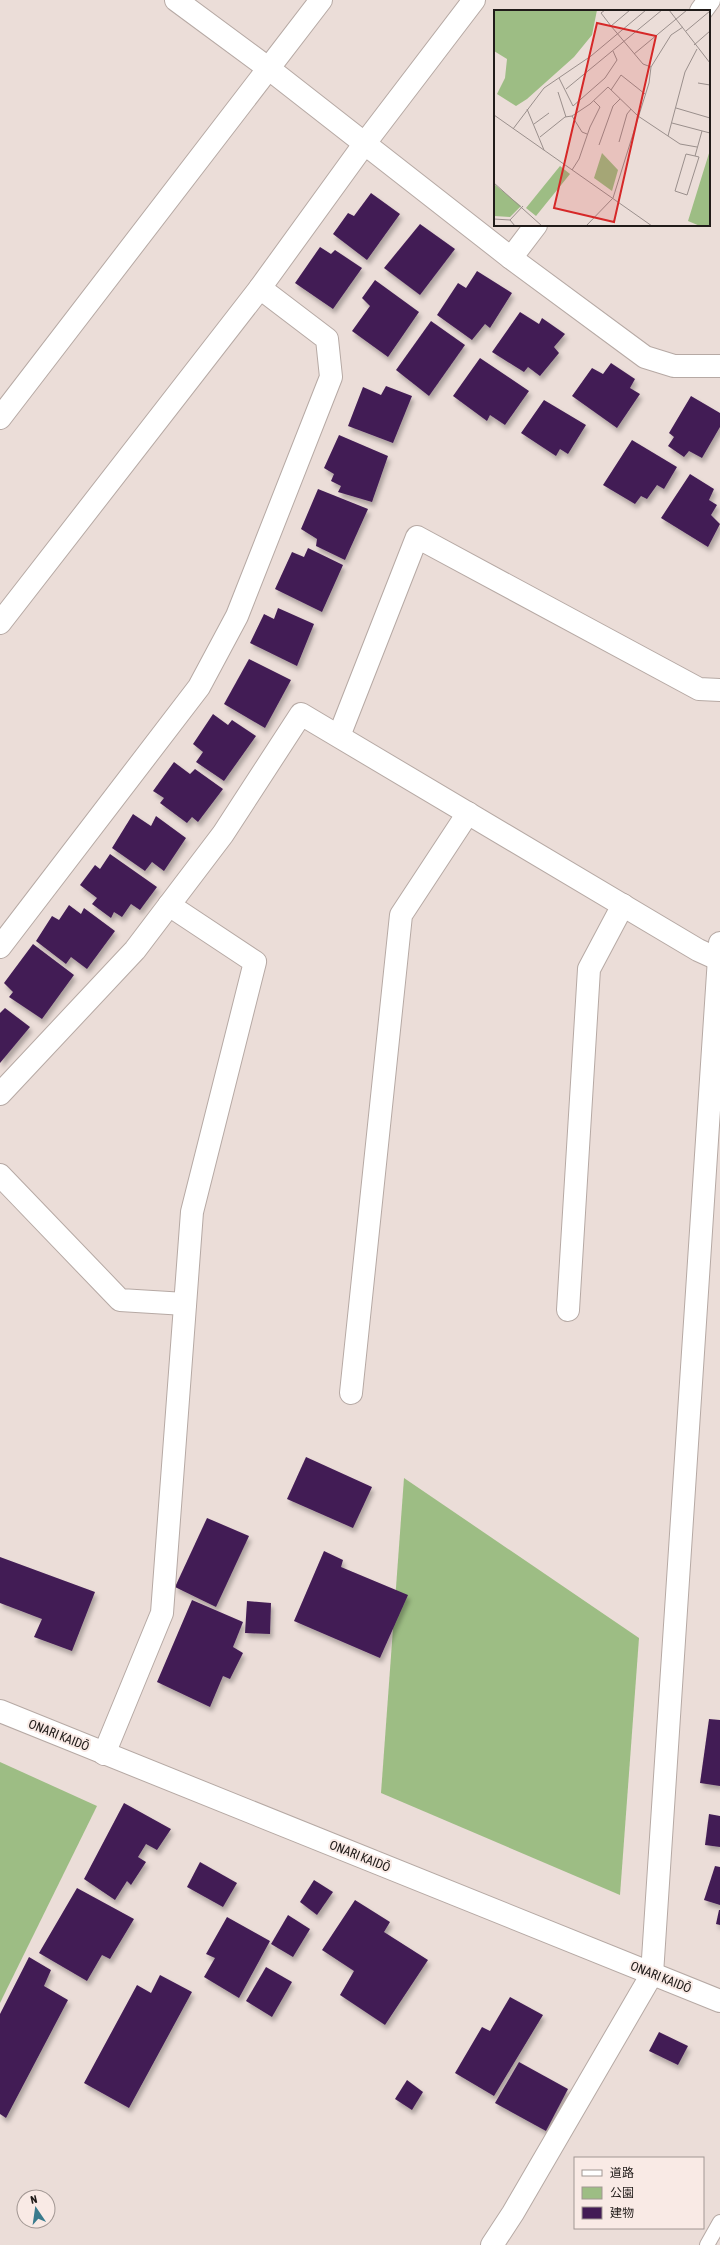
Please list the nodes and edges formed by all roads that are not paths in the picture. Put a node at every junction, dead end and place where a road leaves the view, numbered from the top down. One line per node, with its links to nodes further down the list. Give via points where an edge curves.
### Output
1 (176, 0): 6 (street)
2 (321, 0): 6 (street)
3 (474, 0): 7 (street)
4 (709, 0): 5 (street)
5 (701, 10)
6 (268, 68): 7 (street); 12 (street)
7 (365, 143): 9 (street); 10 (street)
8 (535, 226): 9 (street)
9 (511, 258): 11 (street, via 645,357 674,366)
10 (260, 288): 13 (street); 19 (street, via 327,339 331,378 237,616 199,688)
11 (720, 366)
12 (0, 418)
13 (0, 623)
14 (720, 690): 15 (street, via 699,689 417,537)
15 (339, 736): 16 (street); 17 (street, via 301,714 223,834)
16 (468, 813): 18 (street); 25 (street, via 401,915)
17 (169, 905): 21 (street, via 135,950); 23 (street, via 255,962 192,1212)
18 (622, 905): 20 (street, via 698,950); 24 (street, via 589,969)
19 (0, 947)
20 (719, 954): 28 (street)
21 (0, 1094)
22 (0, 1175): 23 (street, via 120,1300)
23 (185, 1304): 27 (street, via 162,1613)
24 (568, 1310)
25 (351, 1393)
26 (0, 1712): 27 (street, ONARI KAIDŌ)
27 (104, 1754): 28 (street, ONARI KAIDŌ)
28 (652, 1974): 29 (street, ONARI KAIDŌ); 31 (street)
29 (720, 2001)
30 (720, 2222): 32 (lane)
31 (492, 2245)
32 (707, 2245)

